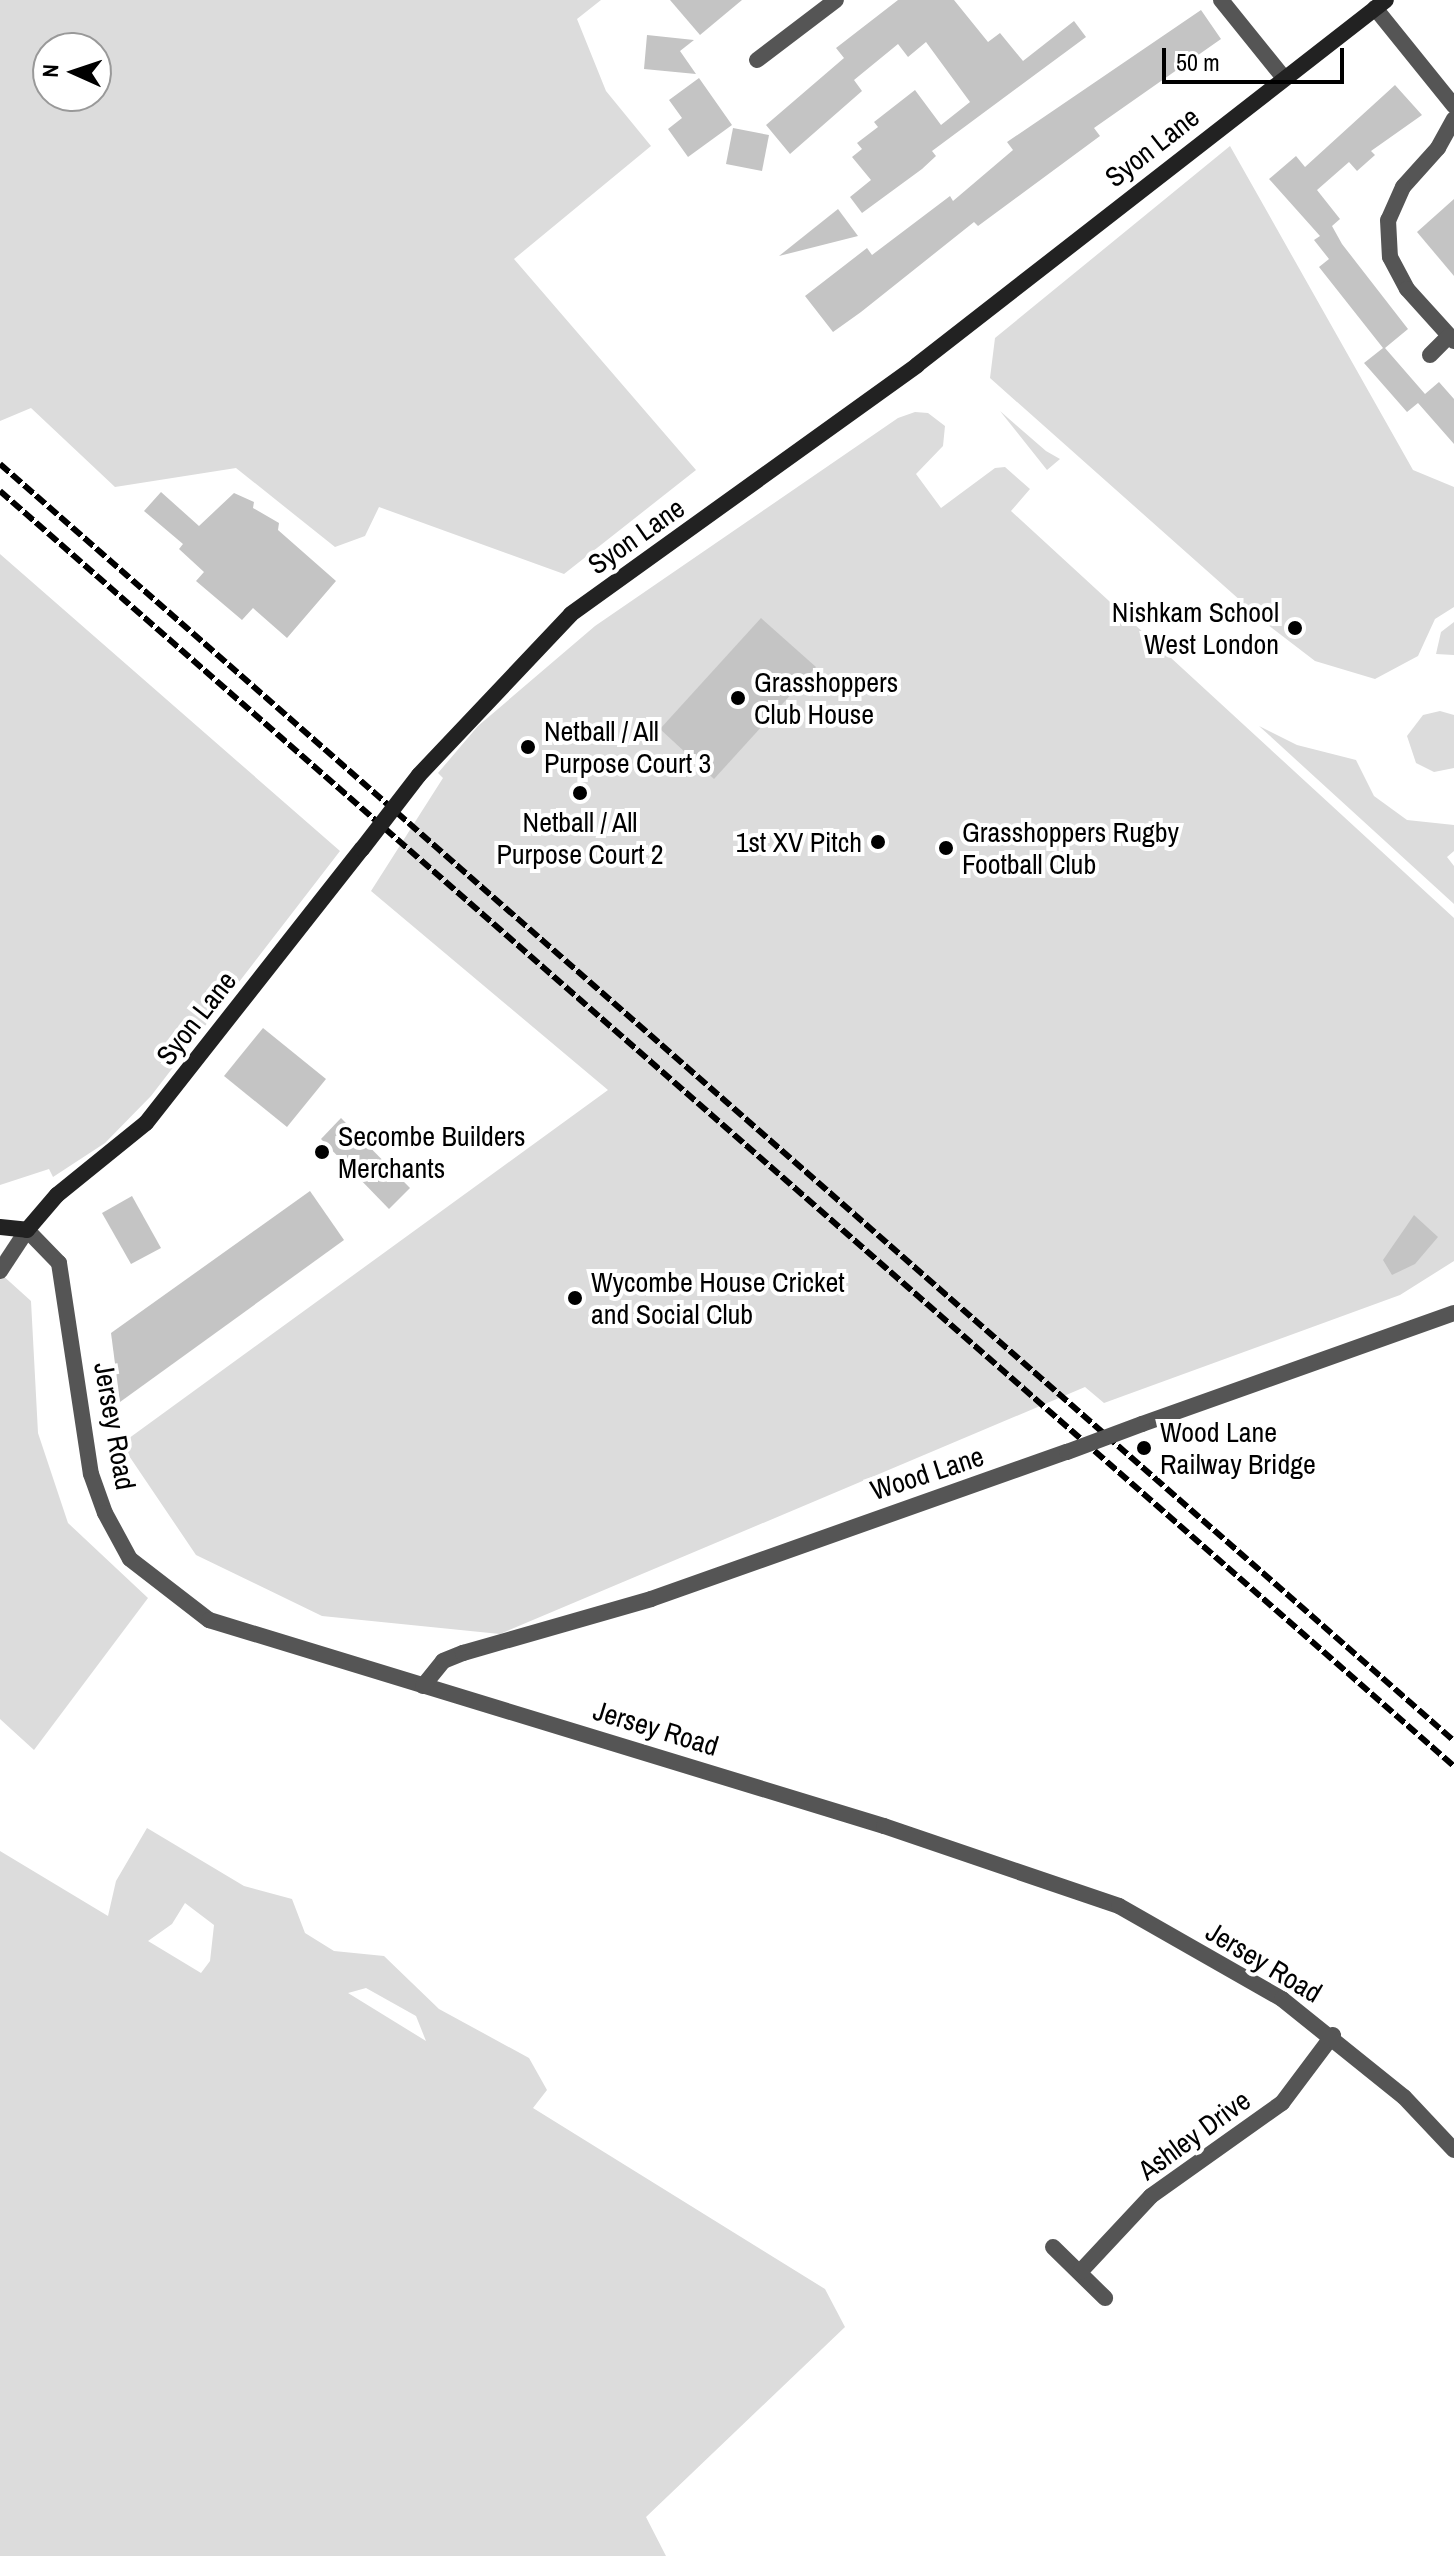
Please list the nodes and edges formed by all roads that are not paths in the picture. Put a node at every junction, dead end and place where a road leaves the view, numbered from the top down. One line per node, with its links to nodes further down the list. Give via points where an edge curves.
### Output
1 (836, 0): 4 (street)
2 (1221, 0): 5 (street)
3 (1380, 4): 5 (main road, Syon Lane); 6 (street)
4 (757, 60)
5 (1284, 78): 11 (main road, Syon Lane, bridge, via 917,365 571,614 419,775 146,1123 65,1187)
6 (1454, 106)
7 (1454, 119): 8 (street, via 1438,148 1403,187 1388,220 1390,257 1407,289)
8 (1452, 338): 9 (street)
9 (1430, 355)
10 (0, 1227): 11 (main road)
11 (27, 1230): 12 (street); 14 (street, Jersey Road, via 59,1263 91,1474 130,1559 209,1620)
12 (0, 1271)
13 (1454, 1313): 14 (street, Wood Lane, bridge, via 651,1599 463,1653 443,1661)
14 (423, 1686): 15 (street, Jersey Road, via 884,1826 1119,1906 1282,1999)
15 (1333, 2035): 16 (street, Jersey Road); 18 (street, Ashley Drive, via 1282,2103 1151,2196)
16 (1454, 2150)
17 (1053, 2247): 18 (street)
18 (1080, 2272): 19 (street)
19 (1105, 2298)

